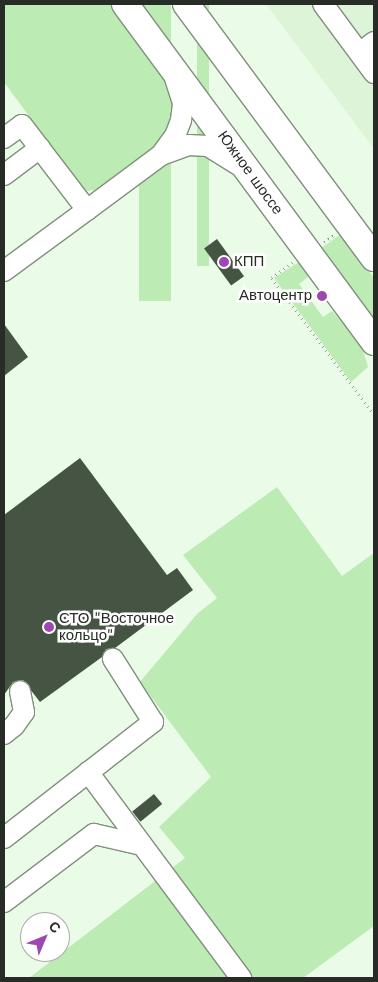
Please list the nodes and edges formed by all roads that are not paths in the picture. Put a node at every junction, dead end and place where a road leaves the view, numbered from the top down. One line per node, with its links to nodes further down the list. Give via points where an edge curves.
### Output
1 (125, 4): 5 (main road, Южное шоссе)
2 (186, 4): 13 (main road)
3 (323, 4): 4 (street)
4 (367, 48): 6 (street)
5 (166, 59): 9 (street, via 183,103 175,136); 10 (main road, Южное шоссе)
6 (374, 72)
7 (4, 138): 8 (street, via 22,125)
8 (40, 148): 11 (street); 12 (street)
9 (161, 155): 10 (street, via 188,145 208,146); 12 (street)
10 (249, 172): 15 (main road, Южное шоссе)
11 (4, 175)
12 (87, 210): 14 (street)
13 (374, 258)
14 (4, 271)
15 (374, 342)
16 (113, 659): 19 (street, via 153,722)
17 (20, 691): 18 (street, via 24,712)
18 (4, 734)
19 (88, 772): 21 (street); 22 (street)
20 (111, 777): 21 (street)
21 (110, 801): 23 (street)
22 (4, 838)
23 (142, 845): 24 (street, via 94,834); 25 (street)
24 (4, 902)
25 (241, 978)

